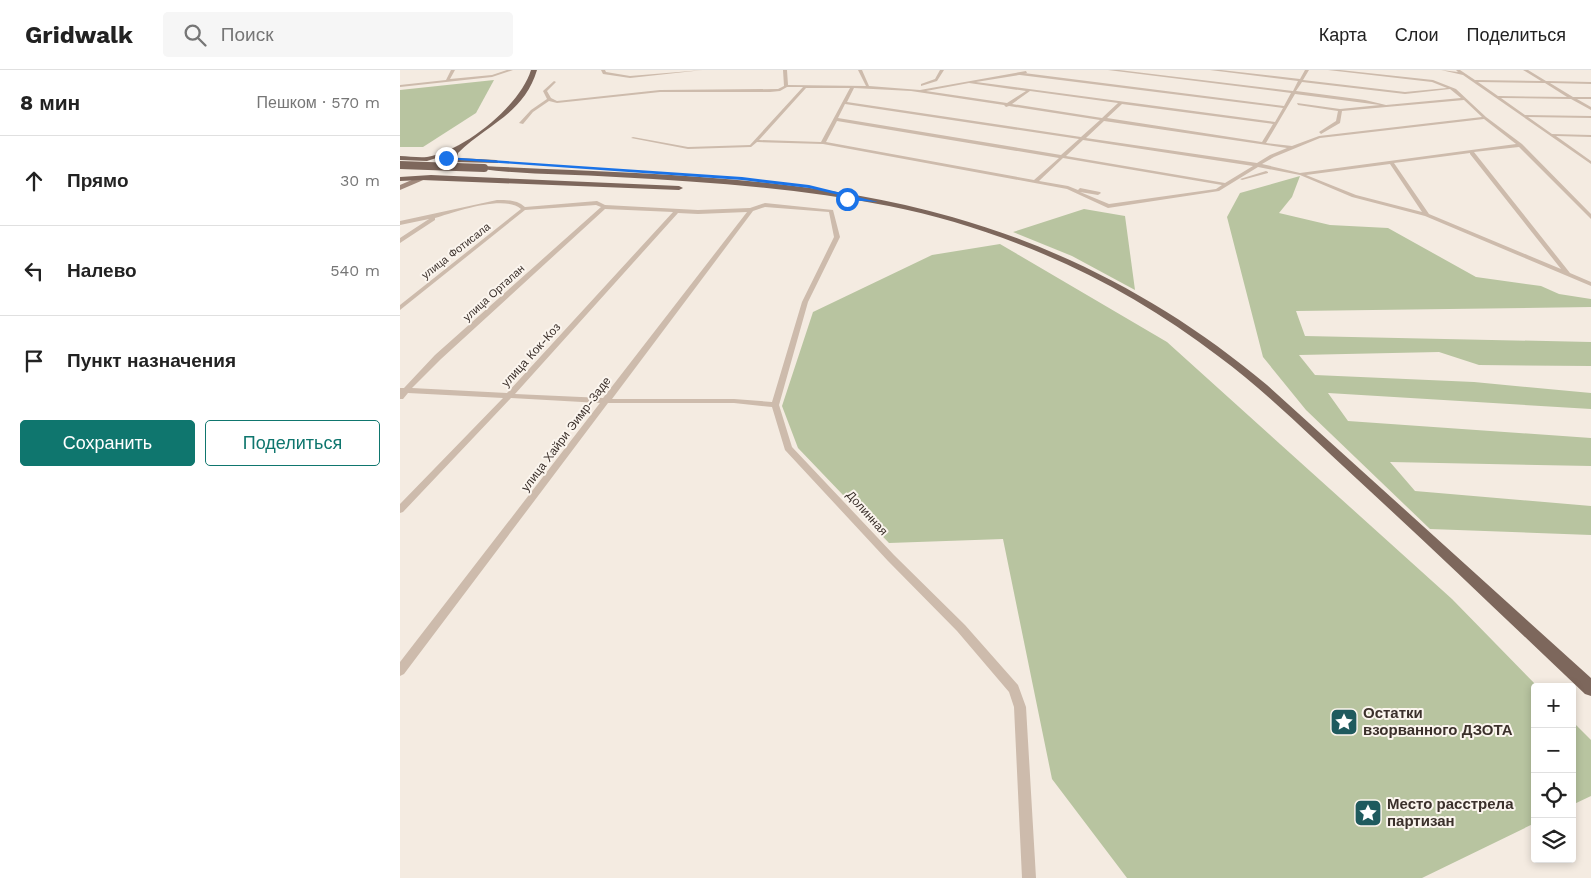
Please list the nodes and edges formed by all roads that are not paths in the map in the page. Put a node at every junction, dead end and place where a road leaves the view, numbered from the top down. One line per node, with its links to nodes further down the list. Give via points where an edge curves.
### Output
1 (453, 70): 20 (street)
2 (511, 70): 20 (street, via 492,76)
3 (534, 70): 62 (main road, via 527,89 508,111)
4 (603, 70): 5 (street, via 630,76)
5 (693, 70): 6 (street)
6 (700, 70)
7 (786, 70): 28 (street)
8 (860, 70): 29 (street)
9 (942, 70): 29 (street, via 930,84)
10 (1037, 70): 18 (street)
11 (1110, 70): 35 (street)
12 (1212, 70): 21 (street)
13 (1307, 70): 21 (street)
14 (1330, 70): 32 (street, via 1432,81)
15 (1443, 70): 19 (street)
16 (1458, 70): 19 (street)
17 (1525, 70): 25 (street)
18 (1020, 74): 24 (street); 46 (street)
19 (1463, 74): 22 (street)
20 (448, 80): 27 (street)
21 (1301, 80): 32 (street, via 1405,93); 35 (street)
22 (1474, 81): 25 (street); 36 (street)
23 (554, 82): 39 (street, via 545,92)
24 (967, 82): 33 (street); 34 (street)
25 (1546, 82): 26 (street); 37 (street)
26 (1591, 83)
27 (400, 86)
28 (786, 86): 30 (street); 39 (street, via 770,91 660,91 568,102)
29 (868, 86): 31 (street); 34 (street)
30 (805, 87): 31 (street); 61 (street)
31 (852, 88): 41 (street)
32 (1455, 90): 40 (street)
33 (1028, 91): 42 (street); 45 (street)
34 (916, 92): 45 (street)
35 (1294, 93): 44 (street); 46 (street)
36 (1496, 97): 37 (street); 49 (street)
37 (1572, 98): 38 (street); 47 (street)
38 (1591, 98)
39 (549, 99): 54 (street)
40 (1465, 99): 44 (street); 51 (street)
41 (844, 103): 52 (street); 60 (street)
42 (1122, 104): 53 (street); 55 (street)
43 (1298, 104): 48 (street)
44 (1384, 105): 48 (street)
45 (1006, 106): 53 (street)
46 (1285, 107): 55 (street)
47 (1591, 109)
48 (1340, 110): 56 (street, via 1338,122)
49 (1524, 116): 50 (street); 57 (street)
50 (1591, 117)
51 (1485, 118): 65 (street); 66 (street, via 1319,137)
52 (836, 119): 64 (street); 71 (street)
53 (1103, 120): 60 (street); 63 (street)
54 (521, 123)
55 (1276, 123): 63 (street)
56 (1321, 133)
57 (1550, 135): 58 (street); 68 (street)
58 (1591, 136)
59 (633, 138): 61 (street, via 688,148 743,148)
60 (1084, 138): 71 (street); 76 (street)
61 (755, 141): 64 (street)
62 (465, 143): 72 (main road); 73 (main road, via 455,152)
63 (1264, 143): 66 (street)
64 (823, 144): 82 (street)
65 (1520, 145): 67 (street); 95 (street)
66 (1293, 148): 76 (street)
67 (1472, 152): 74 (street); 98 (street)
68 (1580, 156): 69 (street); 75 (street)
69 (1591, 156)
70 (400, 158): 72 (main road)
71 (1061, 158): 82 (street); 84 (street)
72 (428, 159): 73 (main road); 77 (main road)
73 (454, 160): 80 (main road, via 458,164 452,170); 88 (main road, via 742,179 809,187)
74 (1392, 163): 79 (street); 93 (street)
75 (1591, 163)
76 (1256, 166): 78 (street); 79 (street); 84 (street)
77 (400, 167): 83 (main road); 83 (main road, bridge, via 484,168)
78 (1266, 172): 79 (street); 84 (street)
79 (1300, 174): 93 (street, via 1354,196)
80 (424, 178): 81 (main road); 85 (main road); 88 (main road, via 748,190)
81 (400, 179)
82 (1035, 182): 86 (street)
83 (745, 184): 88 (main road)
84 (1222, 185): 86 (street, via 1217,190 1108,206)
85 (400, 188)
86 (1068, 188): 87 (street)
87 (1098, 193)
88 (876, 202): 108 (main road, via 957,221 1037,249 1119,287 1204,340 1351,466)
89 (604, 207): 90 (street, via 597,203); 92 (street); 101 (street, улица Орталан)
90 (524, 209): 94 (street, via 515,202 503,201); 100 (street, улица Фотисала)
91 (751, 210): 92 (street); 104 (street, улица Хайри Эимр-Заде); 105 (street, via 765,205 831,211 837,237 806,302)
92 (676, 212): 102 (street, улица Кок-Коз)
93 (1427, 215): 98 (street)
94 (437, 216): 96 (street); 97 (street)
95 (1591, 217)
96 (400, 223)
97 (400, 241)
98 (1569, 275): 99 (street)
99 (1591, 284)
100 (400, 308)
101 (404, 390): 102 (street); 103 (street, улица Орталан)
102 (509, 396): 104 (street); 106 (street, улица Кок-Коз)
103 (400, 397)
104 (608, 401): 105 (street, via 734,401); 107 (street, улица Хайри Эимр-Заде)
105 (774, 405): 109 (street, Долинная, via 788,448 961,628 1014,689 1020,707)
106 (400, 510)
107 (400, 672)
108 (1591, 689)
109 (1029, 878)

